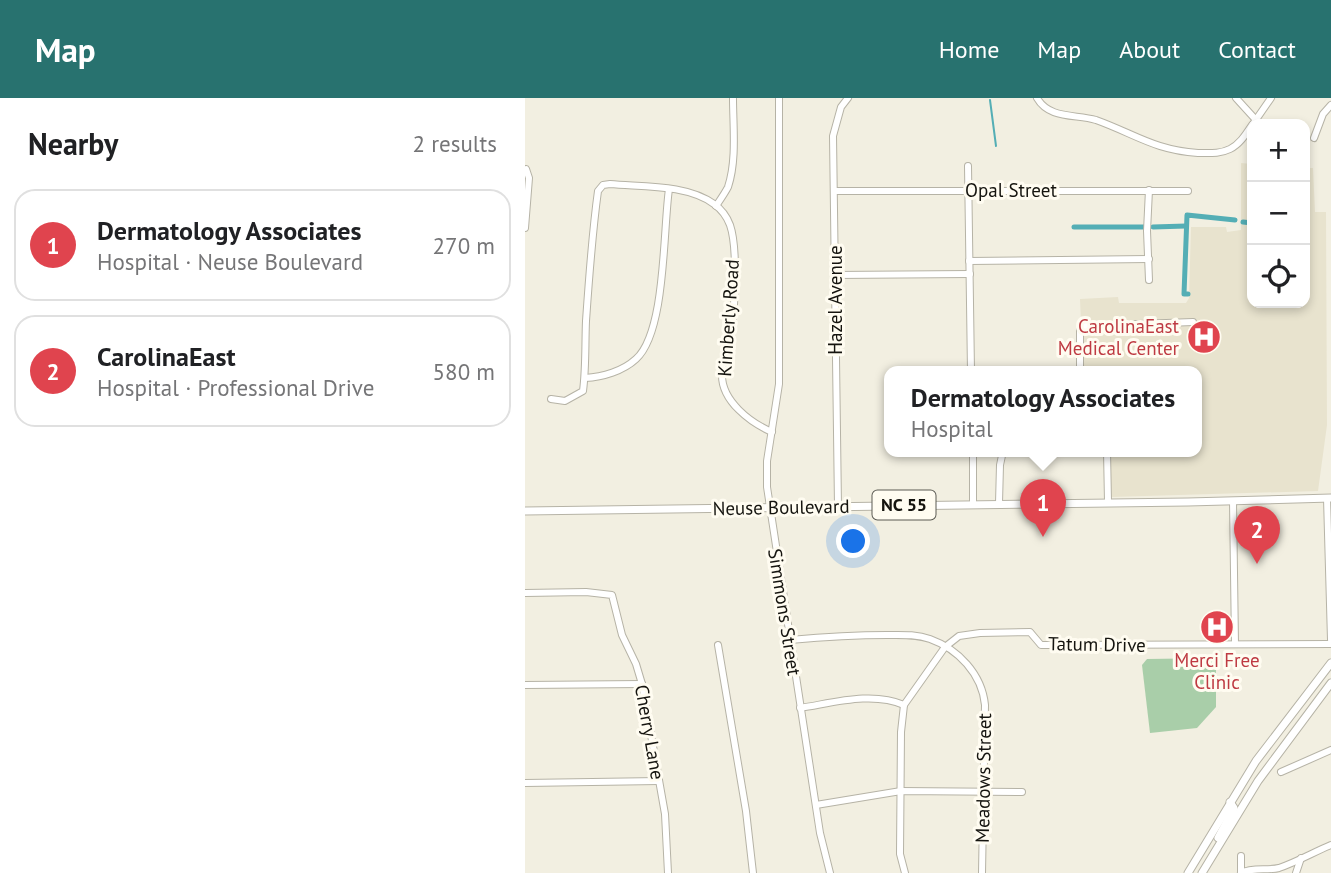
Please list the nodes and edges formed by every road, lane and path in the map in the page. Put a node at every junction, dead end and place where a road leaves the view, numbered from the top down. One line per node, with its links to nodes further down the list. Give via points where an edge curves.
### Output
1 (733, 98): 19 (street, via 730,176)
2 (779, 98): 31 (street, Simmons Street, via 779,373)
3 (849, 98): 17 (street, Hazel Avenue, via 834,124)
4 (1037, 98): 10 (street, via 1053,112 1098,121 1147,143 1179,151 1229,149)
5 (1236, 98): 8 (street)
6 (1271, 98): 9 (street)
7 (1331, 105): 11 (street)
8 (1251, 119)
9 (1257, 119)
10 (1247, 132)
11 (1314, 138)
12 (968, 166): 15 (street)
13 (526, 169): 20 (street)
14 (669, 189): 19 (street, via 688,192); 29 (street, via 652,333 636,359 617,371); 29 (street, via 610,184 598,191)
15 (968, 190): 16 (street, Opal Street); 17 (street, Opal Street); 22 (street)
16 (1149, 190): 18 (street, Opal Street); 21 (street)
17 (834, 191): 24 (street, Hazel Avenue)
18 (1188, 191)
19 (716, 206): 31 (street, Kimberly Road, via 733,237 733,319 722,377 725,390 740,410)
20 (525, 228)
21 (1149, 259): 22 (street); 25 (street)
22 (969, 261): 23 (street)
23 (970, 274): 24 (street); 27 (street)
24 (834, 275): 40 (street, Hazel Avenue)
25 (1149, 280)
26 (1193, 322): 28 (street, via 1085,326 1080,330)
27 (971, 366)
28 (1080, 366)
29 (585, 378): 30 (street, via 583,391 574,397)
30 (551, 400)
31 (772, 432): 41 (street, Simmons Street, via 766,470)
32 (973, 457): 39 (street)
33 (1003, 457): 38 (street)
34 (1107, 457): 37 (street)
35 (1329, 498): 36 (main road, Neuse Boulevard / NC 55); 45 (street)
36 (1233, 501): 37 (main road, Neuse Boulevard / NC 55); 46 (street)
37 (1108, 502): 38 (main road, Neuse Boulevard / NC 55)
38 (999, 503): 39 (main road, Neuse Boulevard / NC 55)
39 (973, 504): 40 (main road, Neuse Boulevard / NC 55)
40 (838, 506): 41 (main road, Neuse Boulevard / NC 55)
41 (769, 507): 42 (main road, Neuse Boulevard / NC 55); 44 (street, Simmons Street)
42 (525, 511)
43 (525, 593): 51 (street, Cherry Lane, via 612,596)
44 (790, 640): 48 (street, Meadows Street, via 913,635); 54 (street, Simmons Street)
45 (1331, 642): 46 (street, Tatum Drive)
46 (1235, 644): 48 (street, Tatum Drive, via 1041,645 1030,632 959,636)
47 (717, 645): 69 (street)
48 (945, 647): 53 (street); 60 (street, Meadows Street, via 964,660 983,692)
49 (1331, 663): 62 (main road, via 1280,727)
50 (1331, 683): 67 (main road, via 1258,781)
51 (642, 684): 52 (street); 57 (street, Cherry Lane)
52 (525, 685)
53 (904, 705): 54 (street, via 873,698); 59 (street)
54 (800, 708): 63 (street, Simmons Street)
55 (1331, 750): 56 (street)
56 (1281, 772)
57 (659, 781): 58 (street); 68 (street, Cherry Lane)
58 (525, 783)
59 (901, 790): 60 (street); 63 (street); 71 (street, via 900,854)
60 (983, 791): 61 (street); 72 (street, Meadows Street)
61 (1022, 792)
62 (1230, 803): 67 (main road, via 1234,808); 73 (main road)
63 (816, 805): 70 (street, Simmons Street)
64 (1331, 845): 66 (street)
65 (1241, 856): 75 (street)
66 (1301, 858): 75 (street, via 1278,868); 76 (street)
67 (1209, 862): 74 (main road)
68 (669, 873)
69 (753, 873)
70 (830, 873)
71 (905, 873)
72 (982, 873)
73 (1188, 873)
74 (1202, 873)
75 (1241, 873)
76 (1296, 873)

